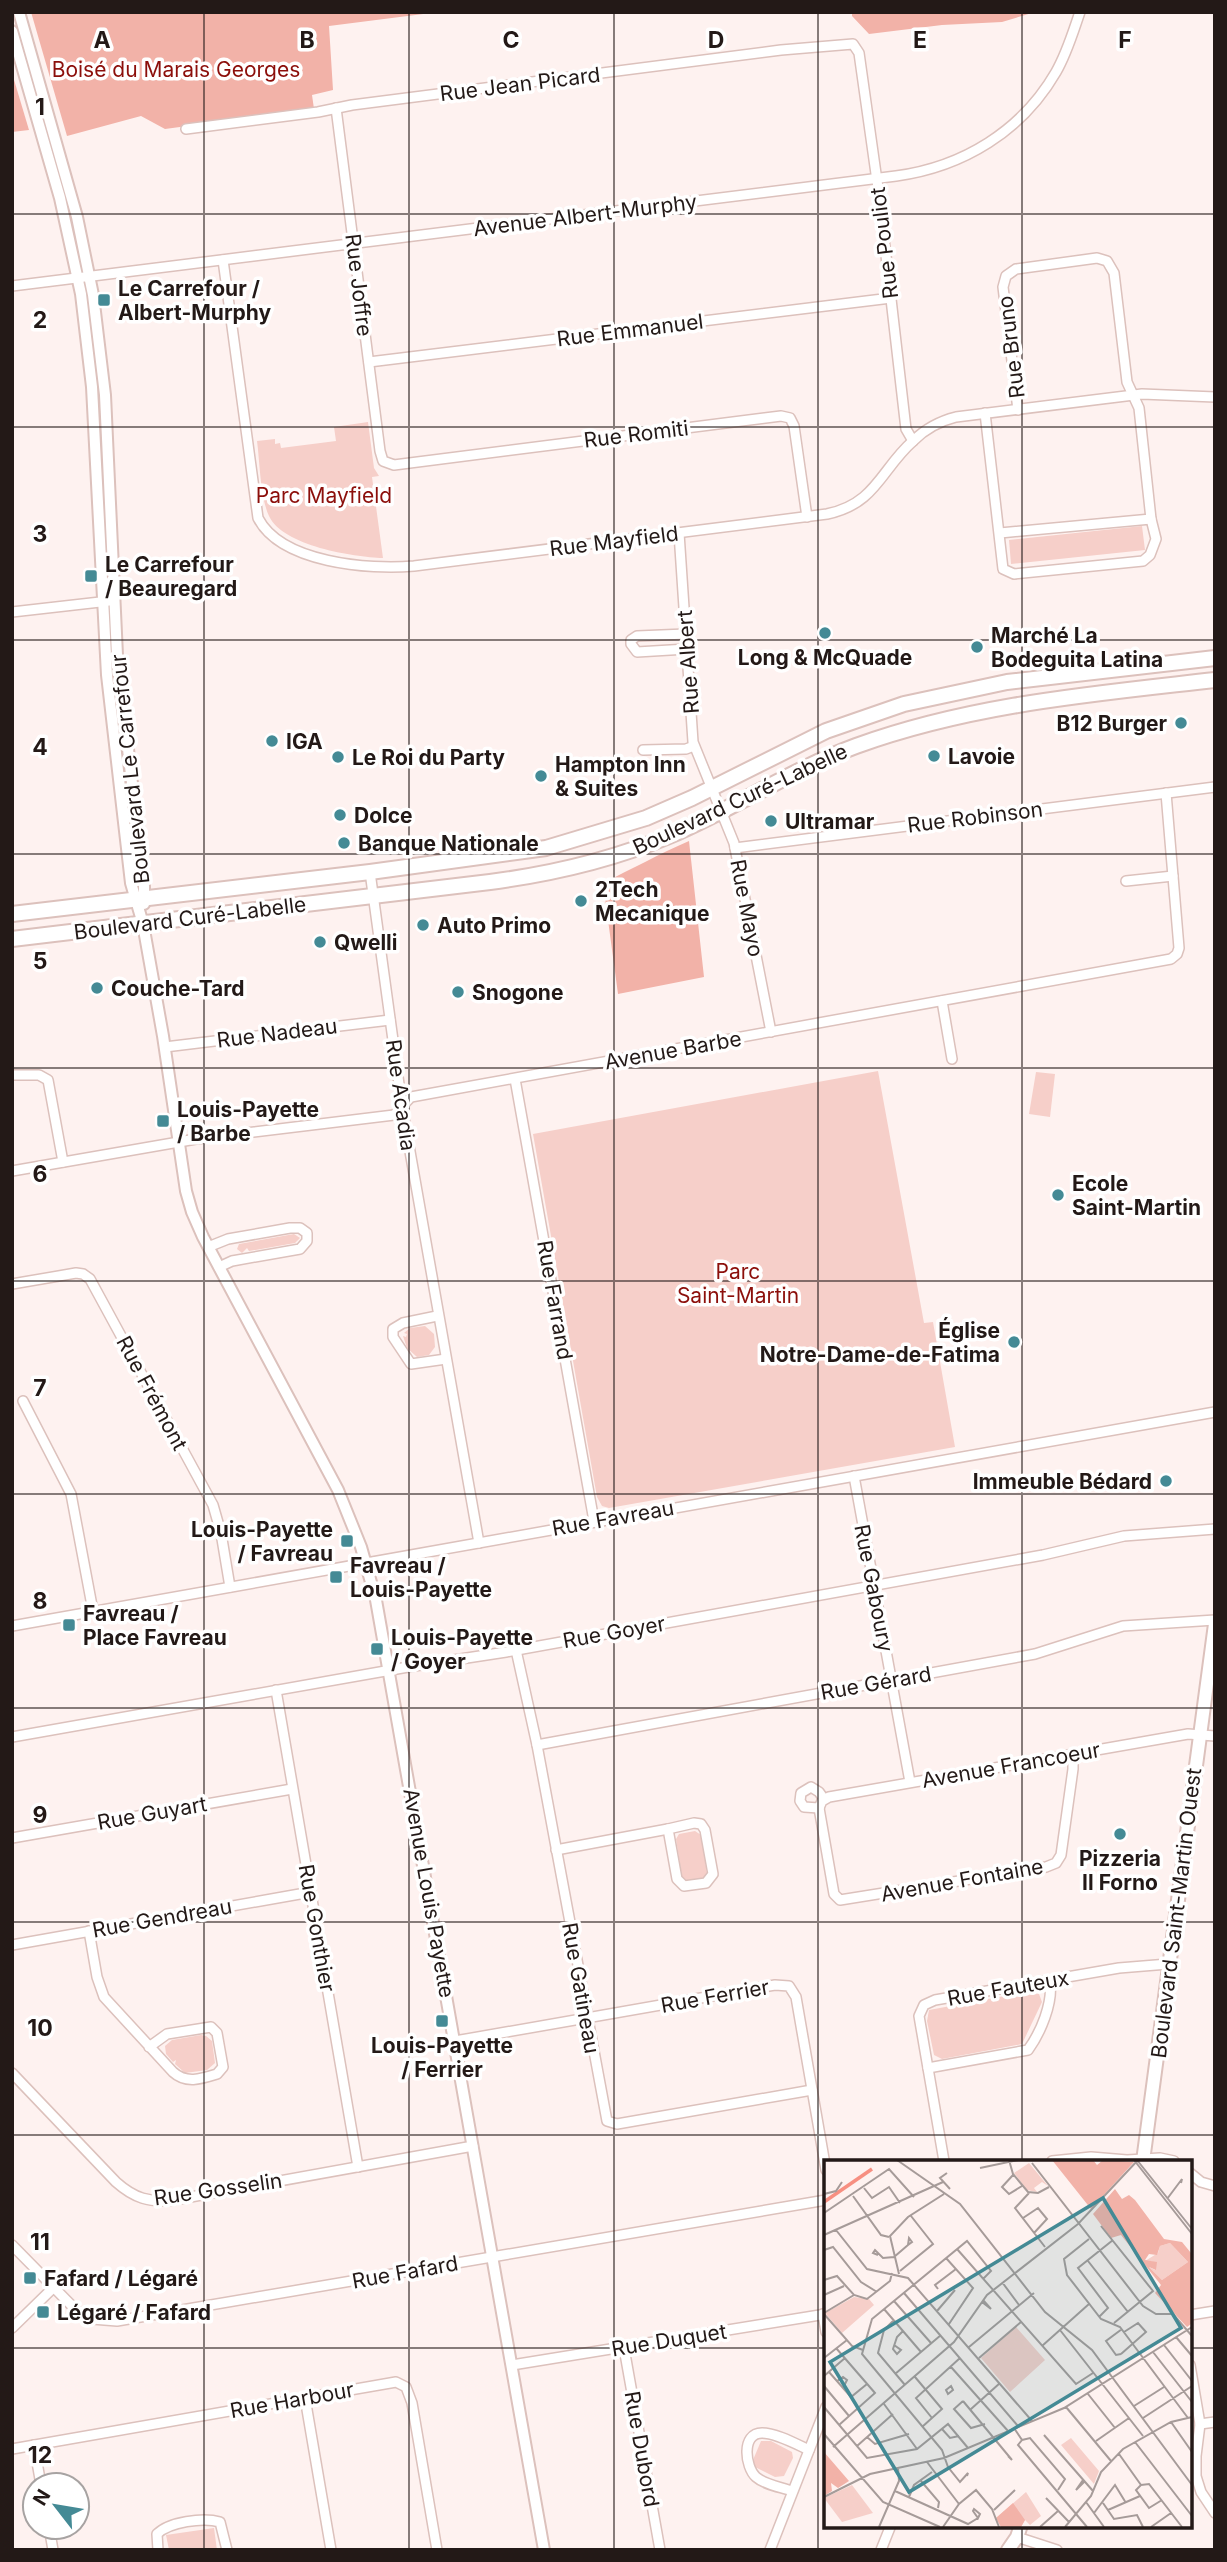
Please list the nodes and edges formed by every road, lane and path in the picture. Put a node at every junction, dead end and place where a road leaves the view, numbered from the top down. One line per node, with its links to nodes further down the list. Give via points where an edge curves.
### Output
1 (19, 12): 10 (street, Boulevard Le Carrefour, via 75,211)
2 (1080, 12): 7 (street, Avenue Albert-Murphy, via 1056,73 1007,130 946,165)
3 (12, 31): 10 (street, Boulevard Le Carrefour)
4 (855, 45): 5 (street, Rue Jean Picard, via 781,50); 7 (street, Rue Pouliot)
5 (336, 108): 6 (street, Rue Jean Picard); 8 (street, Rue Joffre)
6 (186, 129)
7 (876, 179): 8 (street, Avenue Albert-Murphy); 12 (street, Rue Pouliot)
8 (354, 244): 9 (street, Avenue Albert-Murphy); 13 (street, Rue Joffre)
9 (223, 260): 10 (street, Avenue Albert-Murphy); 22 (street, Rue Mayfield, via 256,511 264,529 278,542 336,561 405,567)
10 (84, 278): 11 (street, Avenue Albert-Murphy); 24 (street, Boulevard Le Carrefour, via 105,395); 25 (street, Boulevard Le Carrefour)
11 (12, 286)
12 (891, 298): 13 (street, Rue Emmanuel); 18 (street, Rue Pouliot, via 906,429)
13 (369, 362): 19 (street, Rue Joffre)
14 (1134, 395): 15 (street, Rue Mayfield); 16 (street, Rue Mayfield); 16 (street, Rue Bruno, via 1127,382 1114,273 1107,261 1097,258 1016,269 1006,276 1003,287); 21 (street)
15 (1213, 396)
16 (1018, 410): 17 (street, Rue Mayfield)
17 (985, 413): 18 (street, Rue Mayfield, via 950,419); 23 (street)
18 (913, 441): 20 (street, Rue Mayfield, via 864,497 836,512)
19 (383, 461): 20 (street, Rue Romiti, via 394,465 785,416 794,426)
20 (807, 516): 22 (street, Rue Mayfield)
21 (1151, 519): 23 (street); 23 (street, via 1156,539 1143,561 1014,574 1003,569)
22 (679, 533): 27 (street, Rue Albert)
23 (1000, 533)
24 (114, 600): 25 (street); 42 (street, Boulevard Le Carrefour, via 143,876)
25 (102, 601): 26 (street); 42 (street, Boulevard Le Carrefour, via 131,883)
26 (12, 612)
27 (686, 634): 28 (street, Rue Albert); 28 (street, via 637,636 631,644 637,652)
28 (687, 649): 31 (street, Rue Albert)
29 (1215, 658): 33 (main road, Boulevard Curé-Labelle, via 1007,682 904,704 826,731)
30 (1215, 680): 36 (main road, Boulevard Curé-Labelle, via 1021,703 938,720 846,750)
31 (694, 746): 32 (street); 33 (street, Rue Albert)
32 (643, 750)
33 (711, 788): 36 (street, Rue Mayo); 38 (main road, Boulevard Curé-Labelle, via 646,818 573,842 509,855)
34 (1215, 788): 35 (street, Rue Robinson)
35 (1166, 793): 37 (street, Rue Robinson); 39 (street, Avenue Barbe)
36 (721, 811): 37 (street, Rue Mayo); 41 (main road, Boulevard Curé-Labelle, via 648,845 568,869)
37 (735, 848): 48 (street, Rue Mayo)
38 (370, 872): 41 (street, Rue Acadia); 42 (main road, Boulevard Curé-Labelle)
39 (1173, 876): 40 (street); 46 (street, Avenue Barbe, via 1179,948 1174,958)
40 (1126, 881)
41 (374, 896): 44 (main road, Boulevard Curé-Labelle); 47 (street, Rue Acadia)
42 (140, 899): 43 (main road, Boulevard Curé-Labelle); 44 (street, Boulevard Le Carrefour)
43 (12, 914)
44 (143, 924): 45 (main road, Boulevard Curé-Labelle); 49 (street, Avenue Louis Payette)
45 (12, 939)
46 (943, 1000): 48 (street, Avenue Barbe); 50 (street)
47 (390, 1020): 49 (street, Rue Nadeau); 53 (street, Rue Acadia)
48 (771, 1032): 52 (street, Avenue Barbe)
49 (164, 1047): 54 (street, Avenue Louis Payette)
50 (952, 1059)
51 (12, 1075): 55 (street, via 39,1074 48,1080)
52 (515, 1079): 53 (street, Avenue Barbe, via 411,1097); 65 (street, Rue Farrand)
53 (402, 1106): 54 (street, Avenue Barbe, via 394,1115); 60 (street, Rue Acadia)
54 (178, 1143): 55 (street, Avenue Barbe); 57 (street, Avenue Louis Payette, via 191,1212)
55 (63, 1162): 56 (street, Avenue Barbe)
56 (12, 1171)
57 (208, 1247): 58 (street, Avenue Louis Payette); 58 (street, via 290,1228 307,1233 300,1249)
58 (219, 1267): 68 (street, Avenue Louis Payette, via 329,1471)
59 (12, 1284): 70 (street, Rue Frémont, via 76,1273 90,1279 212,1505)
60 (438, 1316): 61 (street, Rue Acadia); 61 (street, via 403,1323 393,1329 393,1337 411,1364)
61 (446, 1359): 67 (street, Rue Acadia)
62 (23, 1401): 71 (street, via 71,1494)
63 (1215, 1412): 64 (street, Rue Favreau)
64 (854, 1476): 65 (street, Rue Favreau); 69 (street, Rue Gaboury)
65 (594, 1521): 67 (street, Rue Favreau)
66 (1215, 1529): 69 (street, Rue Goyer, via 1124,1536)
67 (479, 1543): 68 (street, Rue Favreau)
68 (366, 1563): 70 (street, Rue Favreau); 75 (street, Avenue Louis Payette)
69 (873, 1585): 74 (street, Rue Goyer); 76 (street, Rue Gaboury)
70 (230, 1587): 71 (street, Rue Favreau)
71 (93, 1611): 73 (street, Rue Favreau)
72 (1215, 1622): 76 (street, Rue Gérard, via 1118,1627 1035,1654); 78 (main road, Boulevard Saint-Martin Ouest)
73 (12, 1626)
74 (516, 1650): 75 (street, Rue Goyer); 81 (street, Rue Gatineau)
75 (390, 1671): 77 (street, Rue Goyer); 95 (street, Avenue Louis Payette)
76 (892, 1680): 81 (street, Rue Gérard); 83 (street, Rue Gaboury)
77 (276, 1690): 80 (street, Rue Goyer); 84 (street, Rue Gonthier)
78 (1199, 1735): 79 (street, Avenue Francoeur); 82 (street, Avenue Francoeur); 92 (main road, Boulevard Saint-Martin Ouest)
79 (1215, 1736)
80 (12, 1737)
81 (537, 1745): 88 (street, Rue Gatineau)
82 (1073, 1754): 83 (street, Avenue Francoeur); 85 (street, Avenue Fontaine, via 1062,1847 1056,1863 1039,1868 840,1900 834,1894)
83 (910, 1782): 85 (street, Avenue Francoeur)
84 (292, 1789): 87 (street, Rue Guyart); 89 (street, Rue Gonthier)
85 (822, 1804)
86 (668, 1829): 86 (street, via 678,1882 687,1886 709,1882 713,1872 704,1828 697,1823); 88 (street)
87 (12, 1838)
88 (556, 1850): 94 (street, Rue Gatineau)
89 (311, 1892): 90 (street, Rue Gendreau); 107 (street, Rue Gonthier)
90 (89, 1931): 91 (street, Rue Gendreau); 96 (street, via 100,1990)
91 (12, 1945)
92 (1168, 1964): 93 (street, Rue Fauteux); 105 (main road, Boulevard Saint-Martin Ouest)
93 (1050, 1982): 97 (street, via 1049,2003 1028,2050); 97 (street, Rue Fauteux, via 925,2004 919,2016)
94 (586, 2018): 95 (street, Rue Ferrier); 99 (street, Rue Ferrier, via 789,1986 796,1997); 99 (street, Rue Gatineau, via 603,2111 610,2123)
95 (455, 2041): 100 (street, Avenue Louis Payette)
96 (149, 2047): 96 (street, via 183,2080 214,2076 223,2067 218,2033 211,2027 167,2034)
97 (928, 2068): 102 (street, Rue Fauteux)
98 (12, 2073): 107 (street, Rue Gosselin, via 116,2182 146,2200 174,2200)
99 (813, 2090): 101 (street, Rue Ferrier)
100 (473, 2146): 107 (street, Rue Gosselin); 112 (street, Avenue Louis Payette)
101 (824, 2160)
102 (944, 2160)
103 (1060, 2160): 104 (street)
104 (1126, 2160)
105 (1143, 2160): 106 (street)
106 (1169, 2160)
107 (358, 2167)
108 (1192, 2175): 109 (street)
109 (1215, 2186)
110 (824, 2200): 112 (street, Rue Fafard)
111 (12, 2245): 113 (street, Rue Fafard)
112 (492, 2256): 113 (street, Rue Fafard, via 117,2321 86,2317); 119 (street, Avenue Louis Payette)
113 (53, 2288): 117 (street)
114 (1215, 2311): 116 (street)
115 (824, 2314): 118 (street, Rue Duquet)
116 (1192, 2315)
117 (12, 2328)
118 (624, 2348): 119 (street, Rue Duquet); 138 (street, Rue Dubord)
119 (512, 2365): 137 (street, Avenue Louis Payette)
120 (1192, 2377): 124 (street)
121 (305, 2398): 125 (street, Rue Harbour); 135 (street); 136 (street, Rue Harbour, via 396,2382 406,2387)
122 (824, 2412): 127 (street)
123 (1215, 2422): 124 (street)
124 (1200, 2424): 130 (street, via 1196,2476 1200,2492)
125 (34, 2445): 126 (street, Rue Harbour); 128 (street)
126 (12, 2449)
127 (809, 2450): 129 (street); 129 (street, via 764,2433 748,2442 752,2473)
128 (39, 2471)
129 (792, 2491): 139 (street)
130 (1215, 2513)
131 (890, 2527): 140 (street)
132 (1018, 2537): 141 (main road); 142 (street)
133 (158, 2550): 134 (street, via 157,2534 163,2528 211,2519 220,2522)
134 (227, 2550)
135 (331, 2550)
136 (437, 2550)
137 (544, 2550)
138 (660, 2550)
139 (770, 2550)
140 (881, 2550)
141 (1008, 2550)
142 (1057, 2550)

